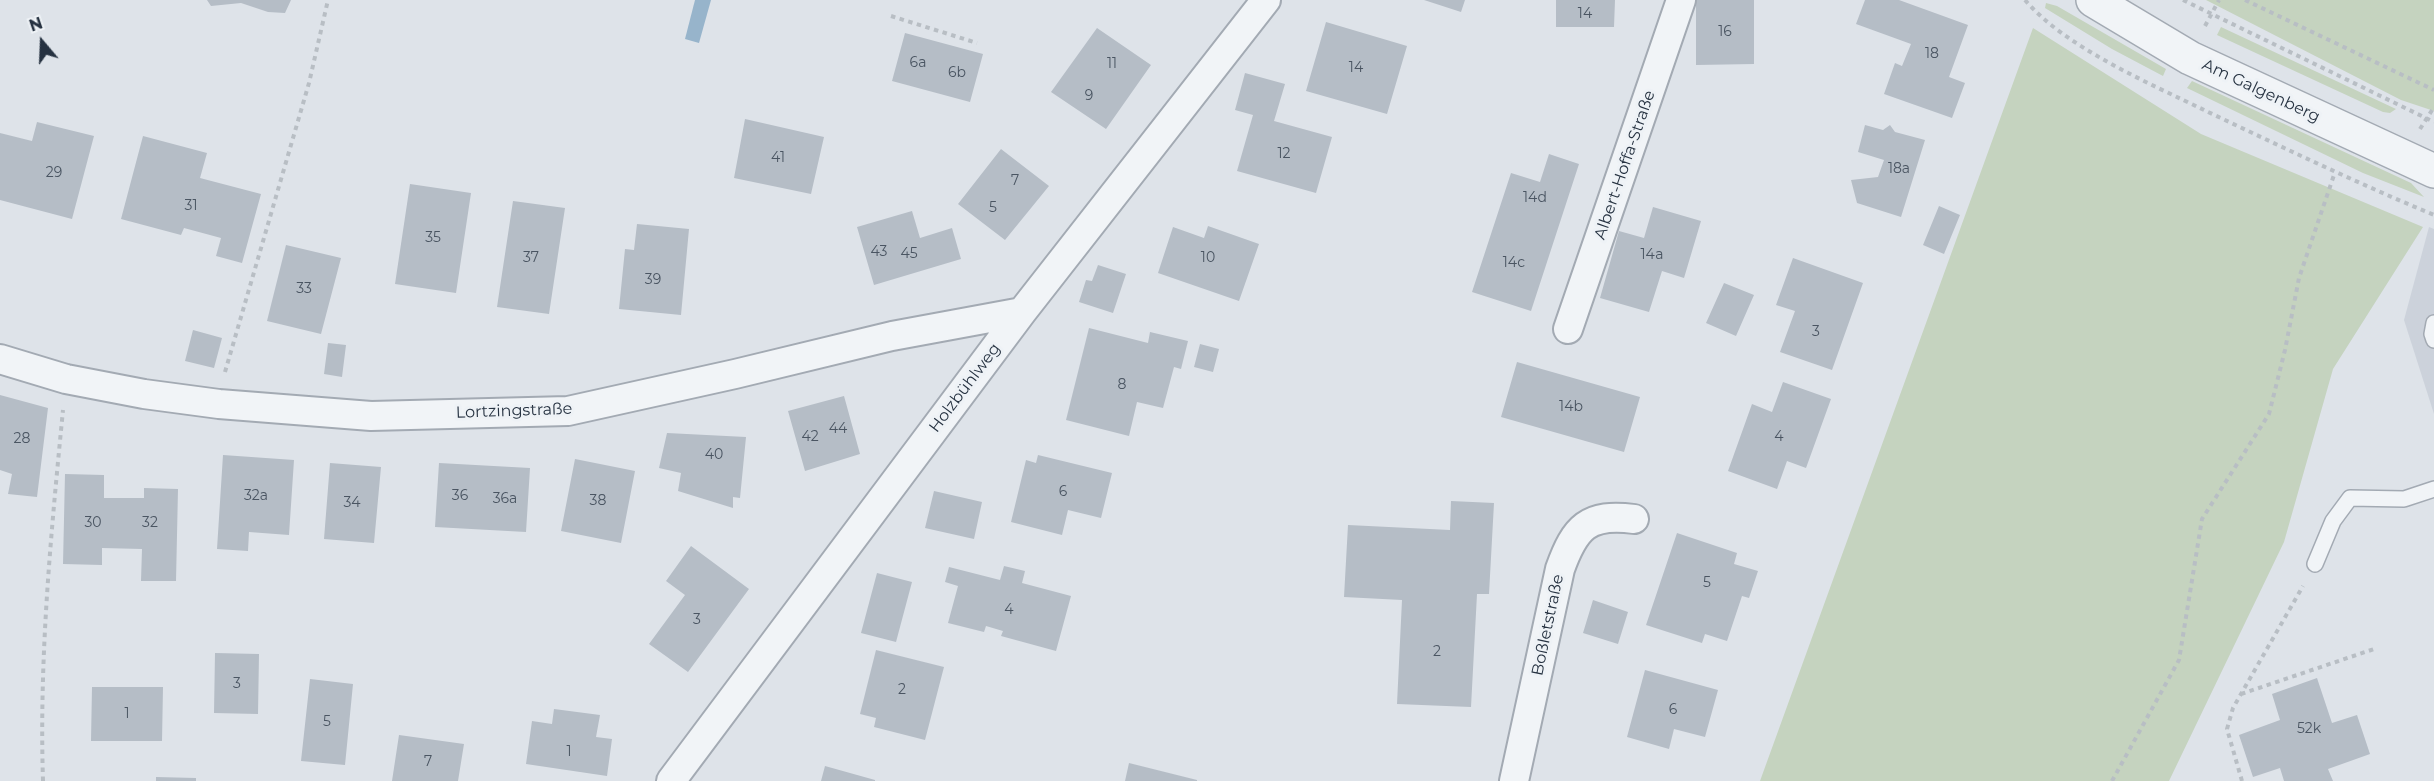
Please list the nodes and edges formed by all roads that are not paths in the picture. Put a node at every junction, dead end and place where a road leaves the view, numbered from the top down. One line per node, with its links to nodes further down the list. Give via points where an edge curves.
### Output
1 (1266, 0): 5 (street, Holzbühlweg)
2 (1682, 0): 7 (street, Albert-Hoffa-Straße)
3 (2093, 0): 4 (street, Am Galgenberg, via 2190,58)
4 (2434, 171)
5 (1022, 312): 9 (street, Lortzingstraße, via 892,336 568,411 371,416 219,404 66,379); 13 (street, Holzbühlweg)
6 (2434, 323): 8 (lane)
7 (1568, 329)
8 (2434, 340)
9 (0, 359)
10 (2434, 489): 12 (lane, via 2404,499 2350,498 2333,521)
11 (1634, 519): 14 (street, Boßletstraße, via 1596,519 1581,528 1569,544 1560,569)
12 (2315, 564)
13 (671, 781)
14 (1514, 781)

